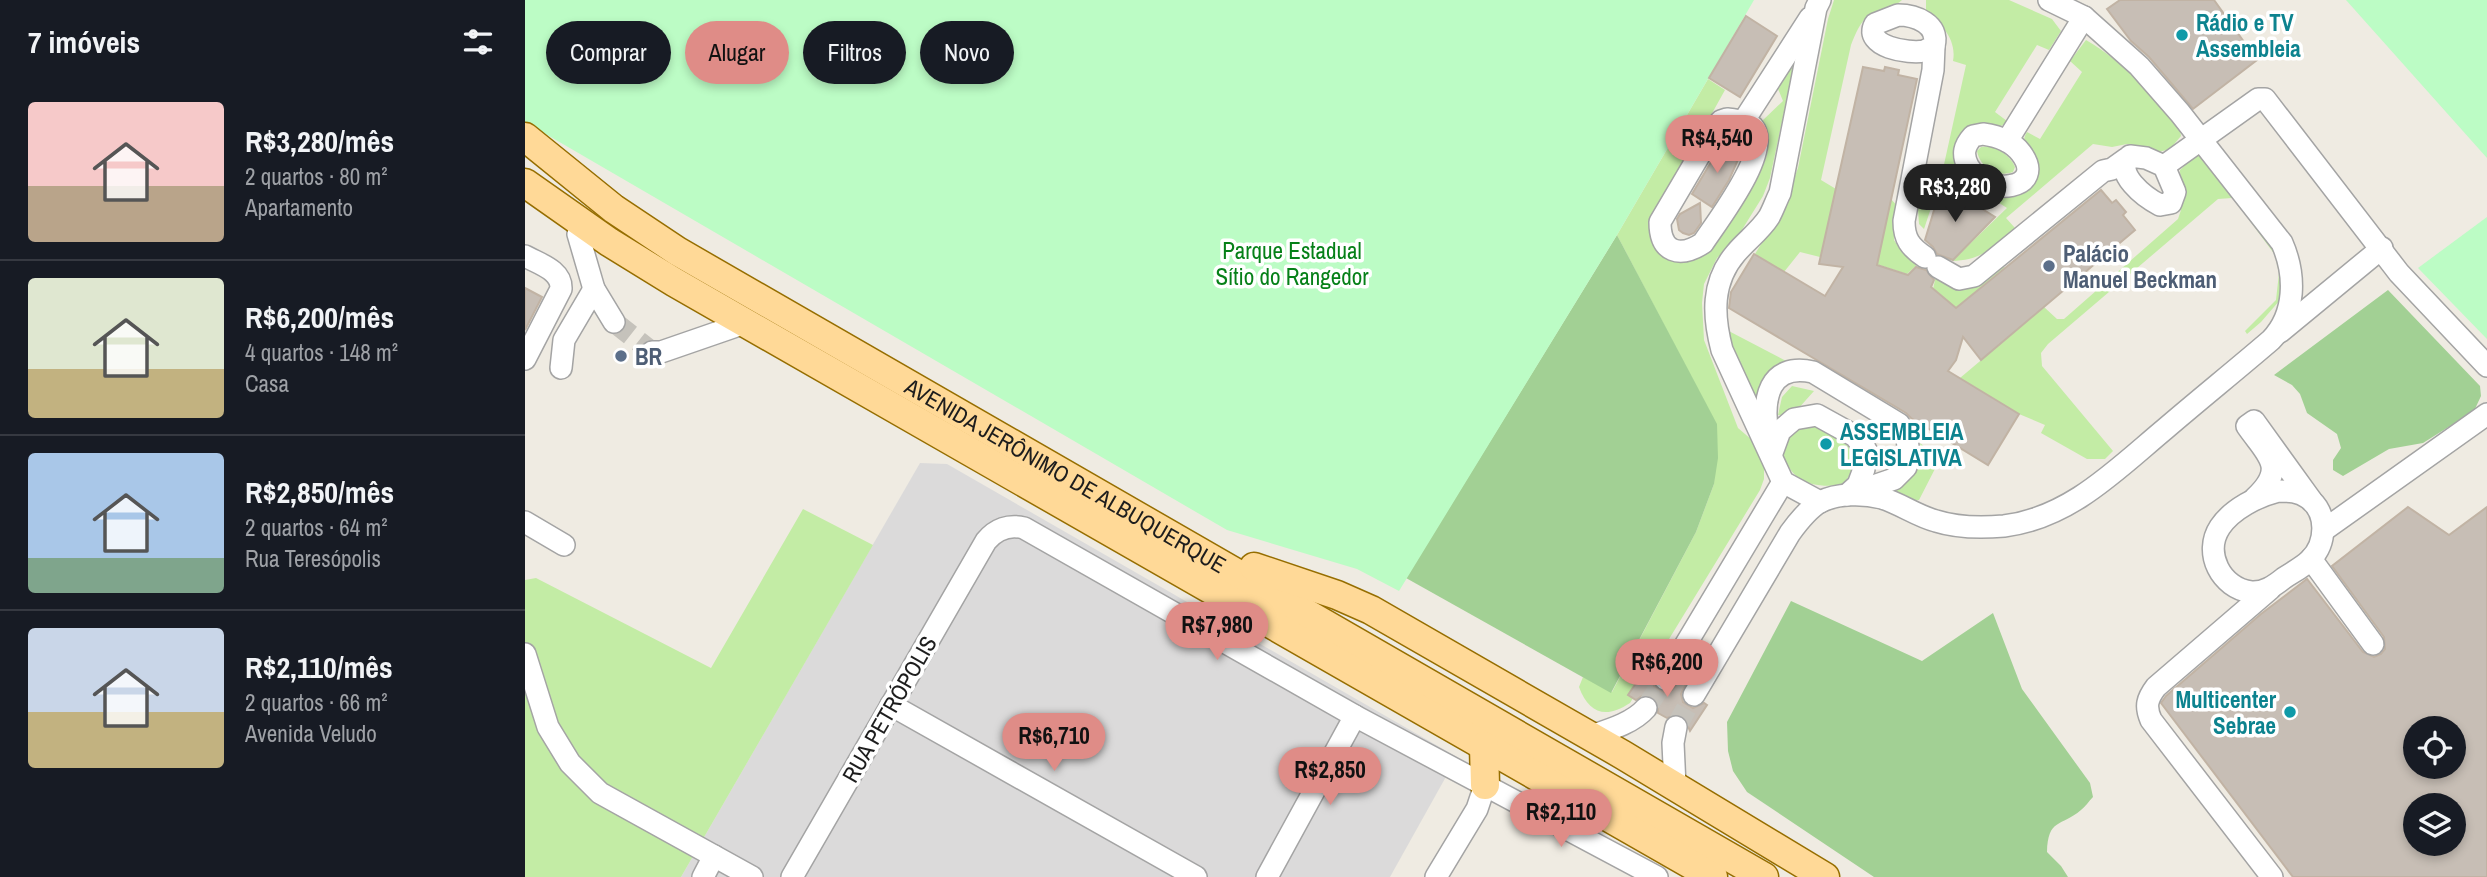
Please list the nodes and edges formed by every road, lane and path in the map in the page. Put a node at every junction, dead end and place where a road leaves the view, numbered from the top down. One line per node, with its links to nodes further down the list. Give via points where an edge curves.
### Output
1 (2049, 0): 4 (street)
2 (1818, 4): 6 (street); 29 (street, via 1780,193 1769,217 1723,271 1717,288 1715,309 1722,351)
3 (1910, 7): 5 (street, via 1935,35); 5 (street, via 1875,24 1873,36 1880,44 1902,50 1926,51)
4 (2084, 17): 8 (street, via 2139,66); 9 (street)
5 (1934, 46): 10 (street, via 1904,231 1911,247 1959,279 1974,276 2103,171)
6 (1743, 122): 6 (street, via 1721,121 1660,222 1663,241 1670,249 1691,251 1703,243 1751,169 1756,136 1753,127)
7 (525, 137): 38 (main road, AVENIDA JERÔNIMO DE ALBUQUERQUE, via 614,209 677,251)
8 (2201, 139): 11 (street); 15 (street, via 2258,99 2265,99); 17 (street, via 2282,243)
9 (2007, 141)
10 (2126, 159): 11 (street, via 2137,156); 11 (street, via 2126,173 2134,186 2160,205 2171,203 2175,192)
11 (2164, 166)
12 (525, 183): 18 (main road, AVENIDA JERÔNIMO DE ALBUQUERQUE)
13 (525, 203): 14 (main road)
14 (578, 233): 18 (main road); 20 (street)
15 (2382, 248): 19 (street); 26 (street, via 2399,273)
16 (525, 256): 25 (street, via 555,273 561,283)
17 (2292, 279): 19 (street, via 2294,290 2306,292); 23 (street, via 2289,309)
18 (674, 282): 22 (main road, AVENIDA JERÔNIMO DE ALBUQUERQUE)
19 (2339, 285): 23 (street)
20 (594, 289): 21 (street); 27 (street, via 564,340)
21 (614, 322)
22 (745, 323): 24 (street); 45 (main road, AVENIDA JERÔNIMO DE ALBUQUERQUE)
23 (2271, 340): 31 (street, via 2103,481 2045,516 2002,526 1958,526 1934,521 1883,498)
24 (652, 352)
25 (525, 359)
26 (2487, 366)
27 (561, 368)
28 (2486, 417): 36 (street)
29 (1772, 456): 30 (street); 31 (street, via 1780,431 1794,419 1817,415 1855,436 1865,450 1858,485); 31 (street, via 1765,402 1778,378 1789,372 1813,372 1899,424 1907,439 1906,467 1894,478)
30 (1783, 482): 33 (street); 48 (street)
31 (1847, 495): 33 (street)
32 (2311, 499): 34 (street, via 2278,491); 34 (street, via 2254,421 2247,426 2270,457 2272,470 2267,486); 36 (street)
33 (1820, 502): 49 (street, via 1790,533)
34 (2251, 502): 40 (street, via 2226,520 2216,534 2216,566)
35 (525, 522): 37 (street)
36 (2324, 530): 39 (street)
37 (564, 545)
38 (1198, 549): 41 (main road); 43 (main road, AVENIDA JERÔNIMO DE ALBUQUERQUE)
39 (2311, 559): 42 (street); 46 (street)
40 (2226, 580): 42 (street, via 2245,591); 44 (street, via 2233,601)
41 (1307, 585): 43 (main road, via 1290,586); 54 (main road, via 1371,610)
42 (2270, 589): 44 (street)
43 (1277, 595): 45 (main road, via 1273,615); 67 (main road, AVENIDA JERÔNIMO DE ALBUQUERQUE)
44 (2229, 626): 69 (street, via 2156,687 2147,707 2151,720)
45 (1280, 629): 55 (main road, AVENIDA JERÔNIMO DE ALBUQUERQUE)
46 (2373, 644)
47 (525, 654): 58 (street, via 548,727 570,763 600,793)
48 (1665, 679)
49 (1694, 695)
50 (891, 705): 52 (street, RUA PETRÓPOLIS, via 986,541 992,534 1017,526); 61 (street, RUA PETRÓPOLIS); 62 (street)
51 (1646, 708): 54 (street)
52 (1355, 716): 56 (street); 63 (street)
53 (1676, 727): 57 (street)
54 (1591, 736): 57 (main road)
55 (1484, 746): 56 (main road); 66 (main road, AVENIDA JERÔNIMO DE ALBUQUERQUE)
56 (1485, 785): 64 (street, via 1477,809); 65 (street)
57 (1675, 786): 68 (main road)
58 (714, 856): 59 (street); 60 (street)
59 (703, 877)
60 (752, 877)
61 (792, 877)
62 (1196, 877)
63 (1267, 877)
64 (1436, 877)
65 (1657, 877)
66 (1713, 877)
67 (1764, 877)
68 (1825, 877)
69 (2272, 877)

